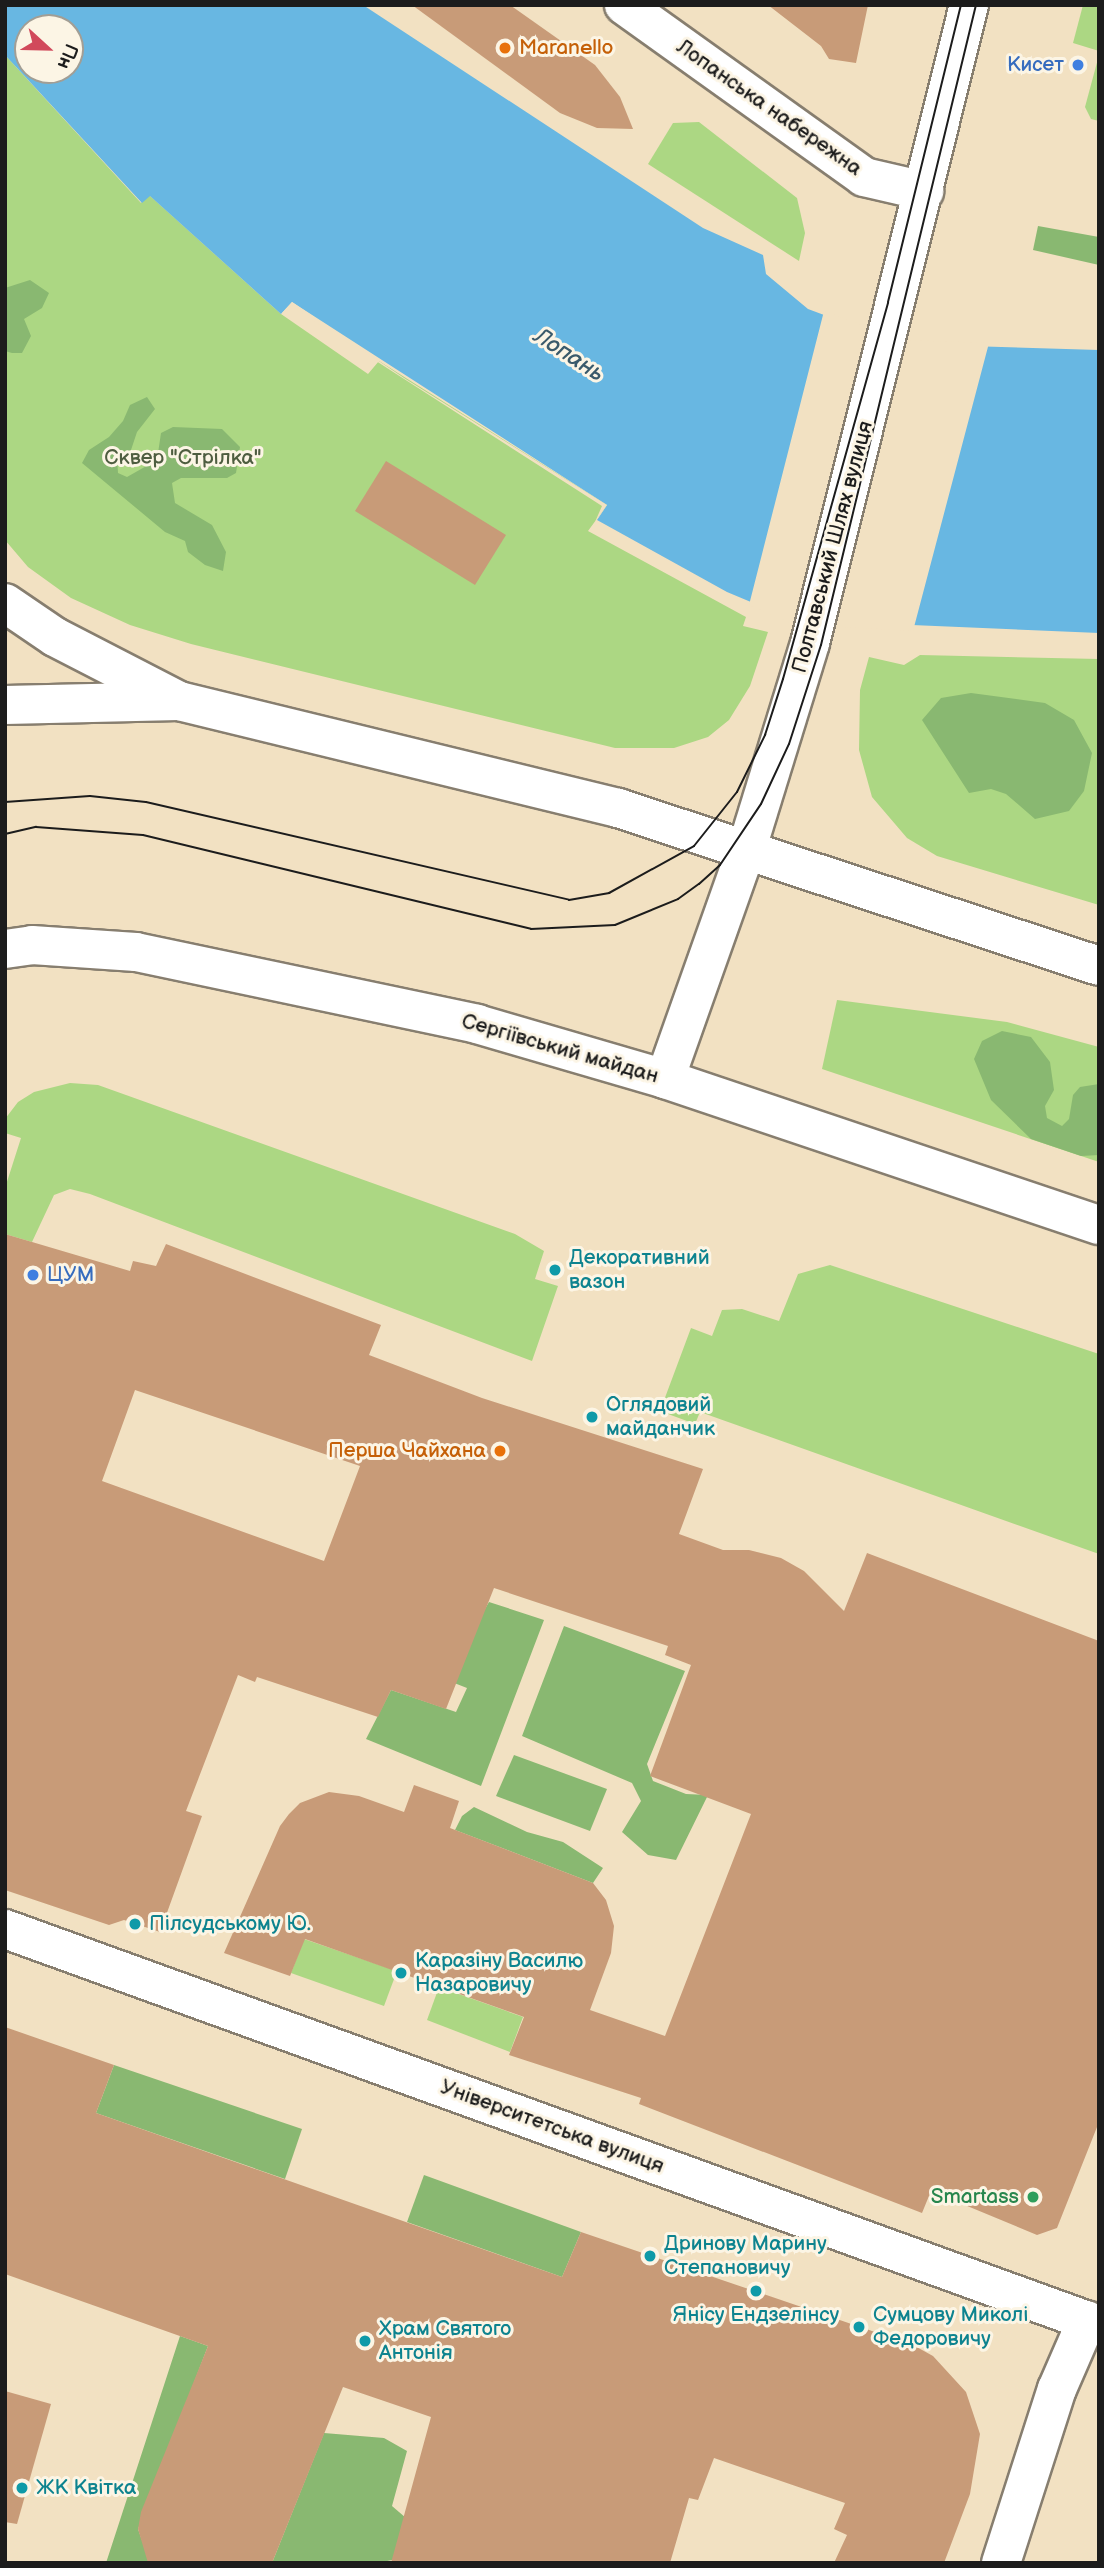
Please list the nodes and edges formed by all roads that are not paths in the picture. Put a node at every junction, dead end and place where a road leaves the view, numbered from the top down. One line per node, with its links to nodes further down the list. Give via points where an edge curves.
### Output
1 (624, 5): 3 (main road, Лопанська набережна, via 864,177)
2 (969, 5): 3 (main road, Полтавський Шлях вулиця)
3 (924, 191): 7 (main road, Полтавський Шлях вулиця, via 810,643)
4 (5, 603): 5 (main road, via 55,636)
5 (179, 701): 6 (main road); 7 (main road, via 618,808)
6 (5, 705)
7 (747, 848): 9 (main road); 10 (main road, Полтавський Шлях вулиця)
8 (5, 949): 10 (main road, Сергіївський майдан, via 32,945 136,952 477,1024)
9 (1099, 965)
10 (665, 1079): 11 (main road, Сергіївський майдан)
11 (1099, 1225)
12 (5, 1929): 13 (main road, Університетська вулиця)
13 (1093, 2323): 14 (main road, via 1058,2389)
14 (1001, 2563)

